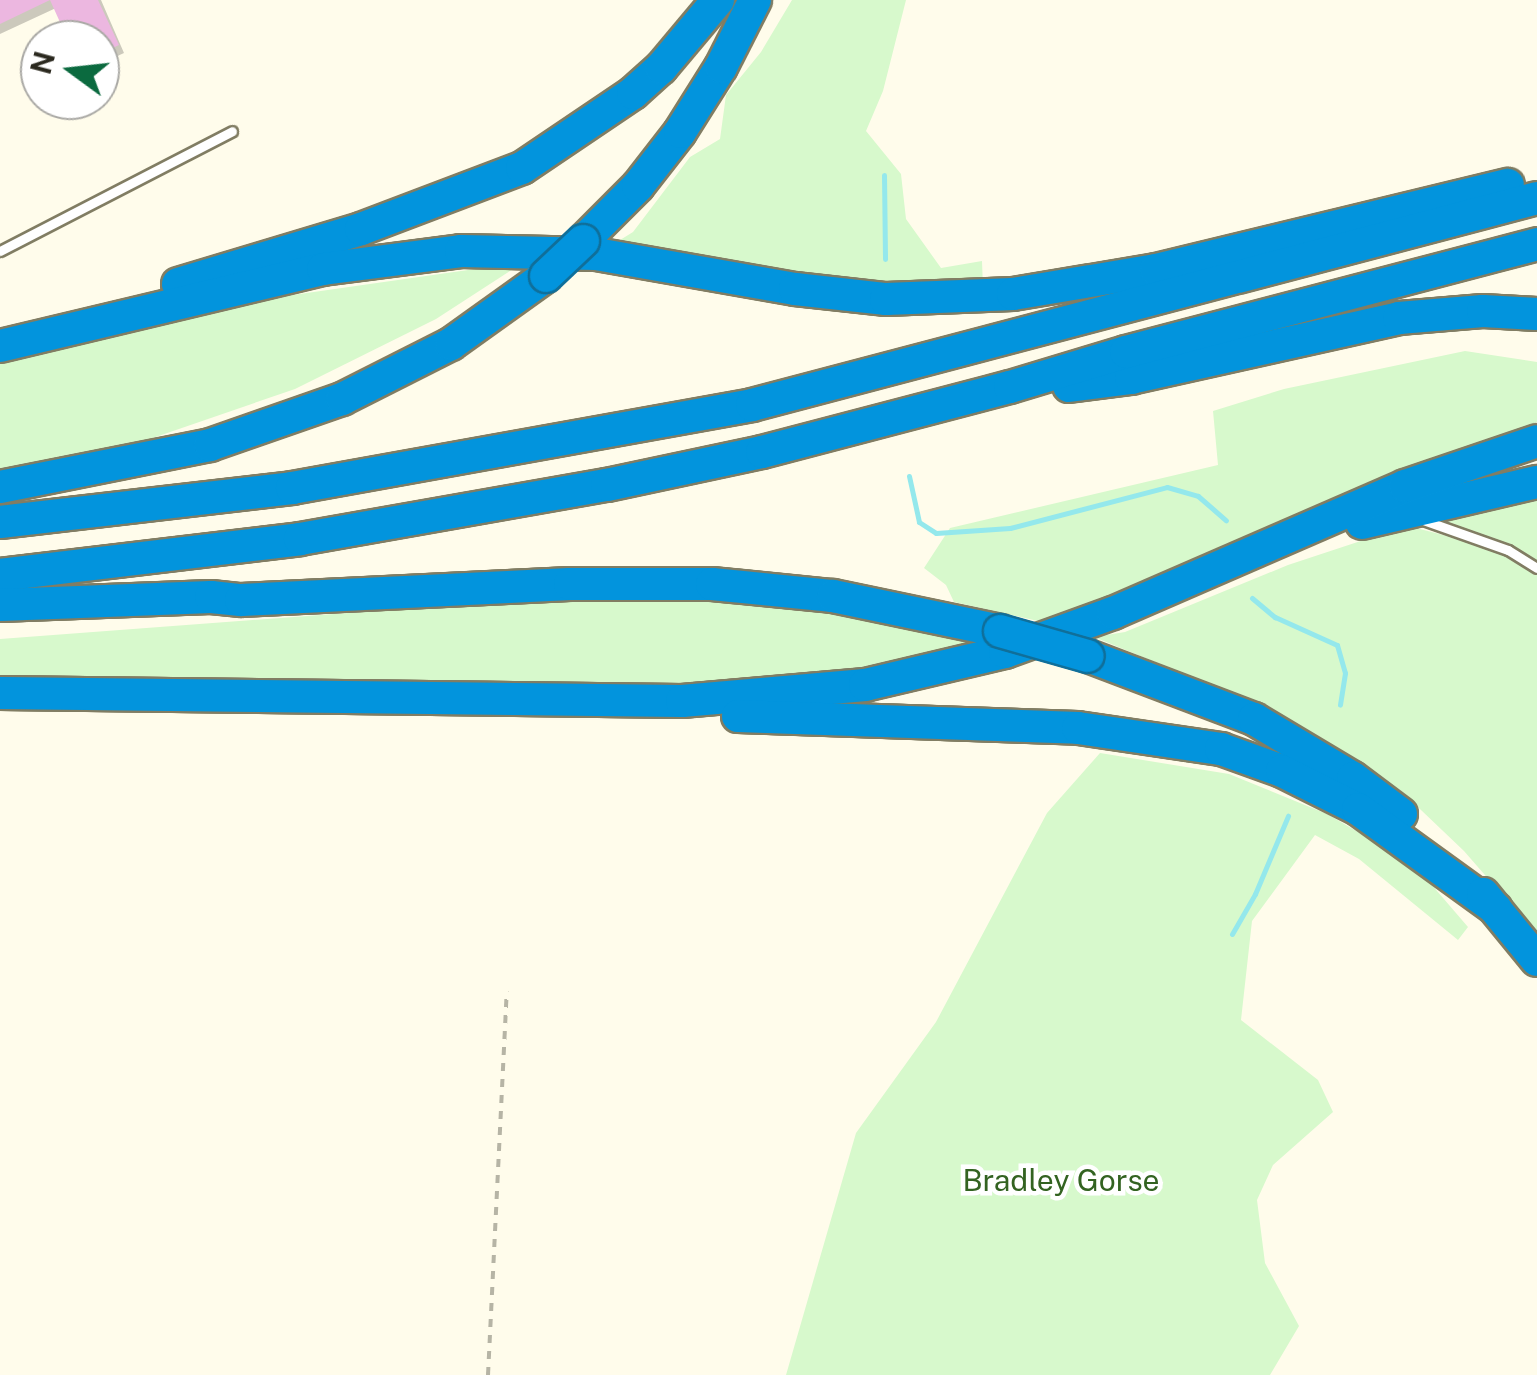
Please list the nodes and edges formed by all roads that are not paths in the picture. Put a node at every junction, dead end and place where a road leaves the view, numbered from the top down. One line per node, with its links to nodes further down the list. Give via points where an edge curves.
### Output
1 (718, 0): 9 (highway, via 633,93 522,168 361,229 132,298)
2 (755, 0): 14 (highway, bridge, via 721,68 638,186 546,276 451,344 342,400 210,445)
3 (232, 132): 7 (lane)
4 (1537, 182): 9 (highway, via 1156,270 1014,294 886,299 596,254 461,250 323,269)
5 (1537, 198): 16 (highway, via 752,405 292,488)
6 (1537, 244): 11 (highway)
7 (0, 251)
8 (1537, 314): 11 (highway, via 1398,318 1132,378)
9 (43, 336): 10 (highway)
10 (0, 346)
11 (1010, 388): 18 (highway, via 762,452 452,514)
12 (1537, 441): 19 (highway, via 1405,486)
13 (1537, 482): 15 (highway)
14 (0, 487)
15 (1409, 509): 17 (lane); 19 (highway)
16 (0, 522)
17 (1537, 568)
18 (0, 575)
19 (1201, 575): 24 (highway, via 986,658 866,685 743,698)
20 (242, 600): 21 (highway); 22 (highway); 25 (highway, bridge, via 712,584 833,596 1000,631 1196,693 1307,748 1424,834)
21 (0, 605)
22 (0, 625)
23 (0, 693): 24 (highway)
24 (548, 700): 25 (highway, via 684,714 1078,728 1186,741 1282,770 1358,809)
25 (1496, 909): 26 (highway)
26 (1537, 960)

